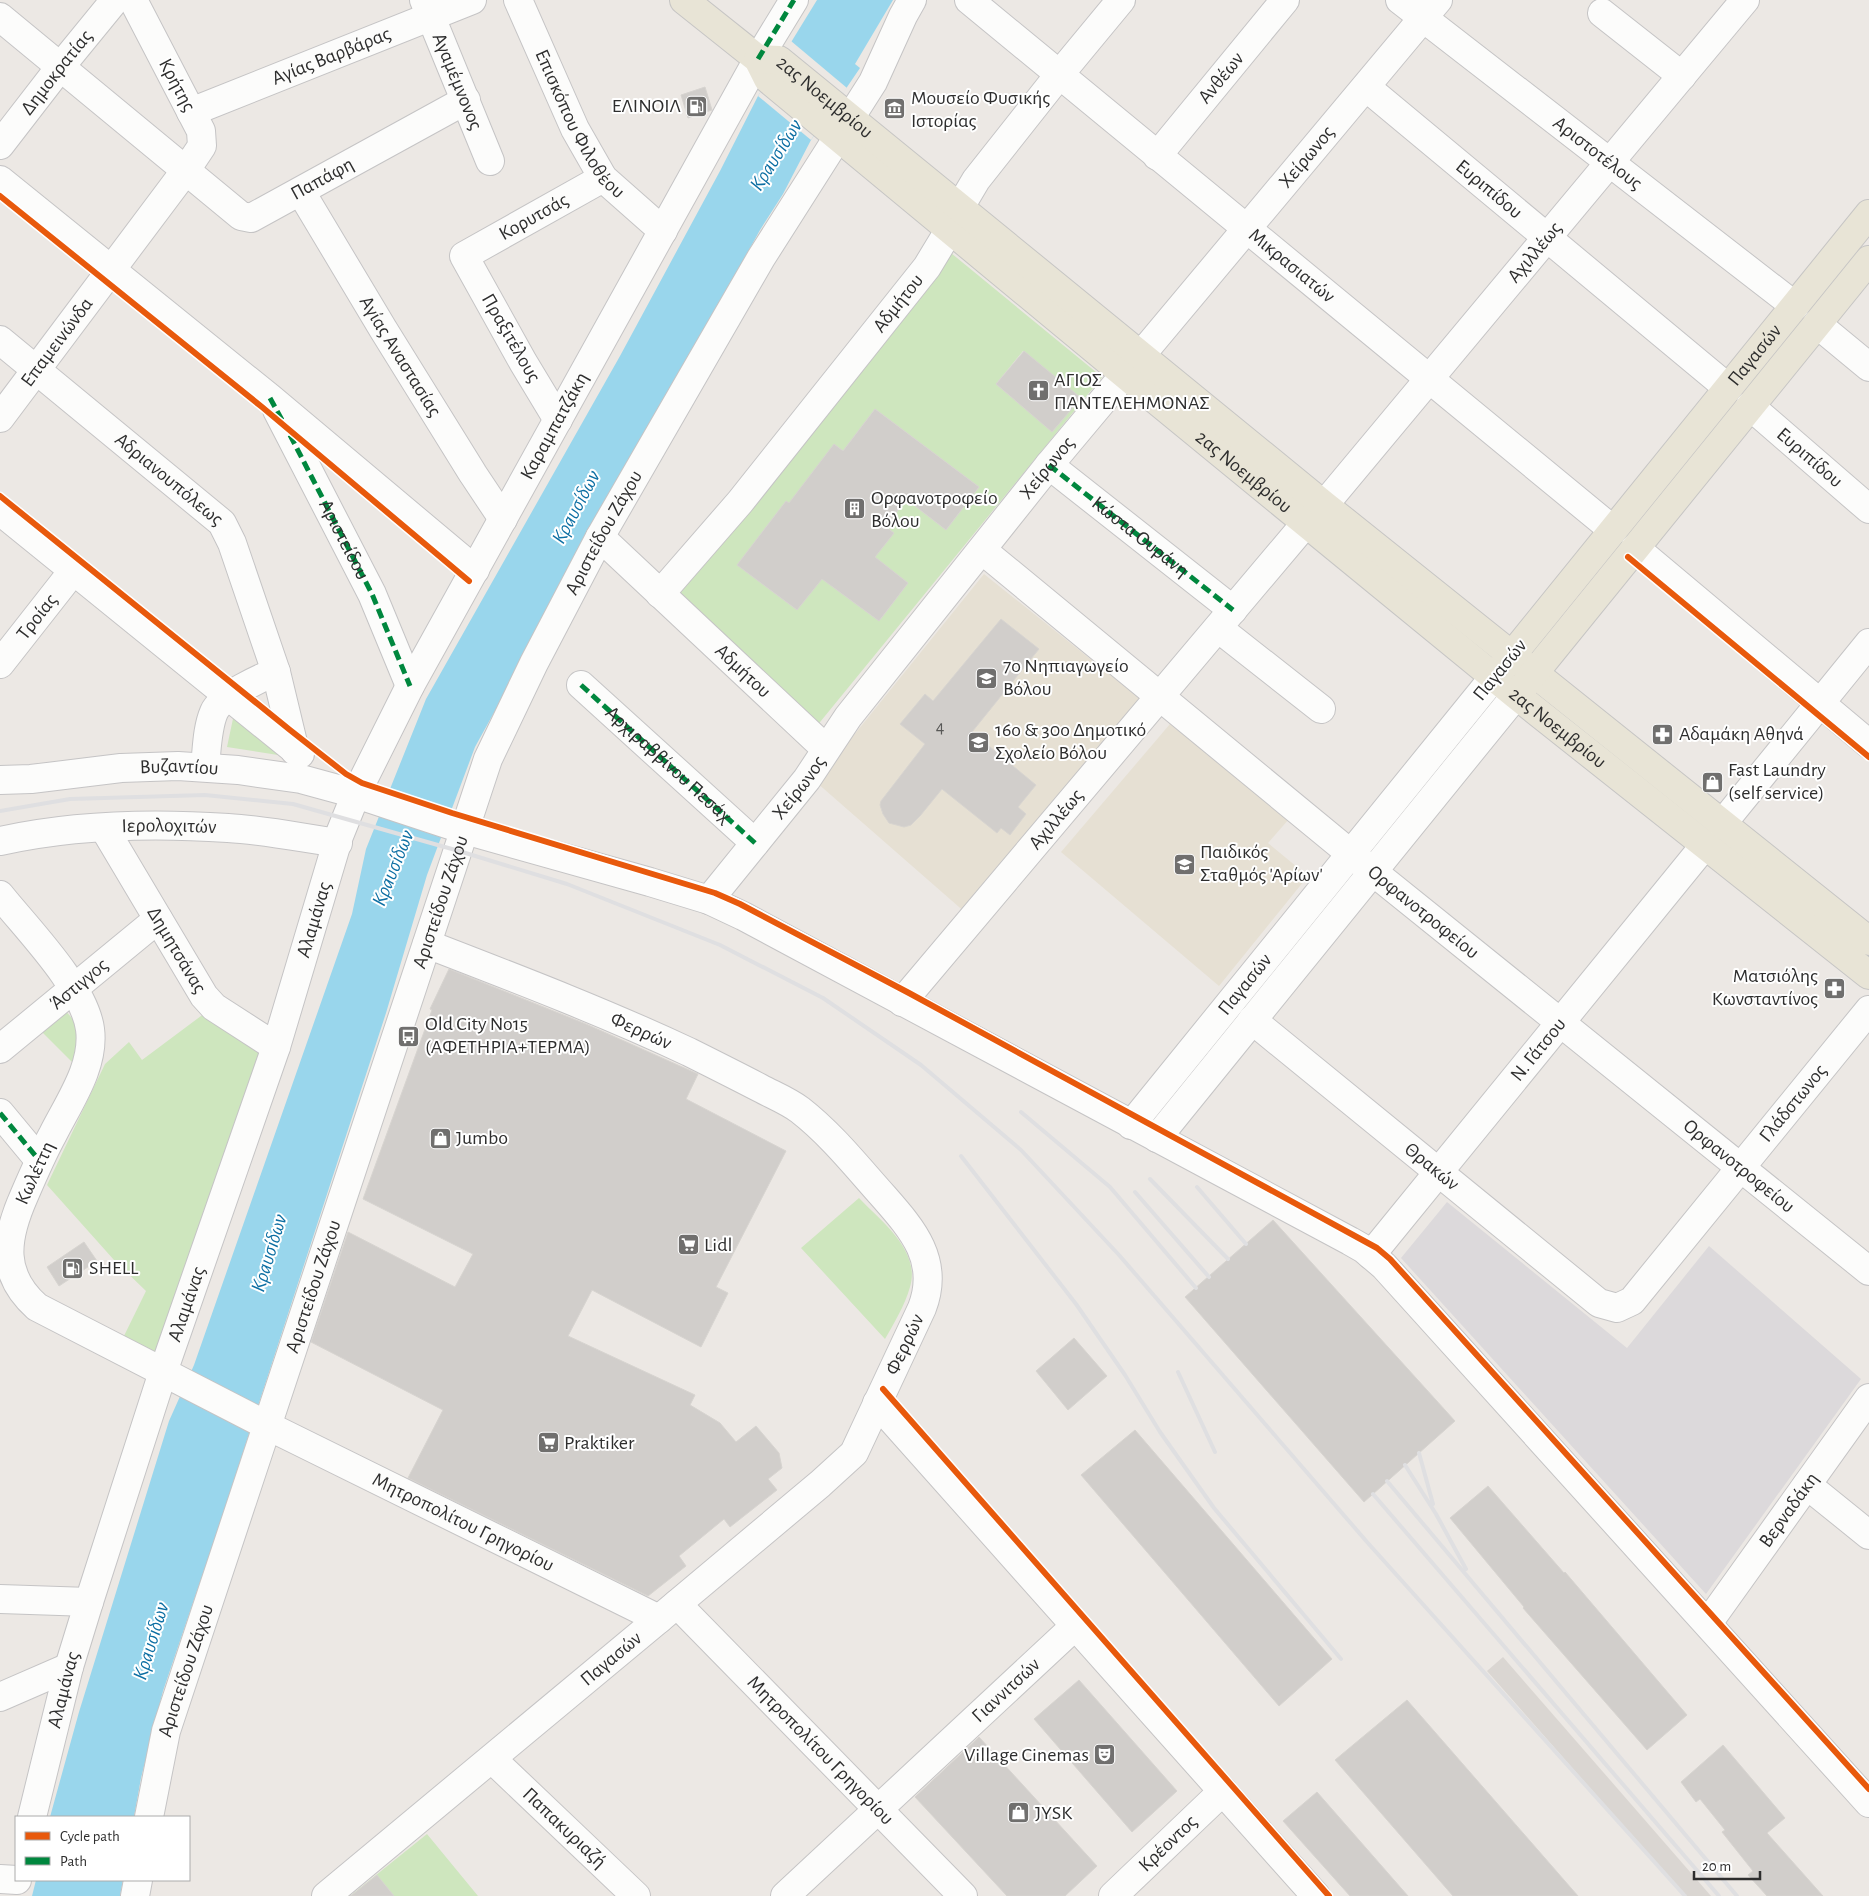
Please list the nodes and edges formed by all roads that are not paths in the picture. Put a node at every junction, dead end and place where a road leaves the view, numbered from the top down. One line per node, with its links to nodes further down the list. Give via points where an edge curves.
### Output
1 (115, 0): 18 (street, Δημοκρατίας)
2 (133, 0): 24 (street, Κρήτης)
3 (472, 0): 13 (street, Αγίας Βαρβάρας)
4 (518, 0): 31 (street, Επισκόπου Φιλοθέου, via 575,129)
5 (684, 0): 14 (main road, 2ας Νοεμβρίου)
6 (794, 0): 19 (street, Καραμπατζάκη)
7 (912, 0): 25 (street, Αριστείδου Ζάχου, via 873,82)
8 (969, 0): 20 (street, Μικρασιατών)
9 (1121, 0): 20 (street, Αδμήτου)
10 (1285, 0): 27 (street, Ανθέων)
11 (1400, 0): 15 (street, Αριστοτέλους)
12 (1742, 1): 21 (street, Αχιλλέως)
13 (427, 8): 23 (street, Αγαμέμνονος); 24 (street, Αγίας Βαρβάρας)
14 (705, 9): 19 (main road, 2ας Νοεμβρίου)
15 (1431, 9): 22 (street, Χείρωνος); 29 (street, Αριστοτέλους)
16 (1602, 13): 21 (street)
17 (0, 17): 18 (street, Παπάφη)
18 (61, 66): 26 (street, Δημοκρατίας); 30 (street, Παπάφη)
19 (769, 66): 25 (main road, 2ας Νοεμβρίου); 37 (street, Καραμπατζάκη)
20 (1059, 75): 27 (street, Μικρασιατών); 35 (street, Αδμήτου, via 976,180)
21 (1682, 76): 29 (street, Αχιλλέως)
22 (1366, 87): 36 (street, Χείρωνος); 38 (street, Ευριπίδου)
23 (466, 100): 28 (street, Αγαμέμνονος); 33 (street, Παπάφη)
24 (191, 112): 30 (street, Κρήτης, via 203,138 202,146)
25 (836, 120): 35 (main road, 2ας Νοεμβρίου); 62 (street, Αριστείδου Ζάχου, via 761,258)
26 (0, 145)
27 (1157, 156): 36 (street, Μικρασιατών)
28 (490, 161)
29 (1610, 163): 38 (street, Αχιλλέως); 42 (street, Αριστοτέλους)
30 (186, 170): 33 (street, Παπάφη, via 241,216 251,218); 41 (street, Επαμεινώνδα)
31 (603, 178): 37 (street, Επισκόπου Φιλοθέου); 39 (street, Κορυτσάς)
32 (0, 180): 41 (street)
33 (301, 192): 60 (street, Αγίας Αναστασίας)
34 (1869, 214): 42 (main road, Παγασών)
35 (955, 218): 45 (main road, 2ας Νοεμβρίου); 67 (street, Αδμήτου, via 936,254 915,283 740,502)
36 (1246, 229): 45 (street, Χείρωνος); 48 (street, Μικρασιατών)
37 (663, 230): 53 (street, Καραμπατζάκη)
38 (1548, 238): 48 (street, Αχιλλέως); 49 (street, Ευριπίδου)
39 (464, 256): 53 (street, Πραξιτέλους)
40 (1869, 260): 43 (main road, Παγασών)
41 (111, 269): 47 (street, Επαμεινώνδα); 50 (street)
42 (1795, 306): 49 (main road, Παγασών)
43 (1817, 324): 46 (street); 51 (main road, Παγασών)
44 (0, 340): 47 (street, Αδριανουπόλεως)
45 (1132, 364): 54 (street, Χείρωνος); 59 (main road, 2ας Νοεμβρίου)
46 (1869, 367)
47 (36, 369): 52 (street, Επαμεινώνδα); 72 (street, Αδριανουπόλεως, via 222,523 232,543)
48 (1429, 379): 59 (street, Αχιλλέως); 61 (street, Μικρασιατών)
49 (1728, 388): 61 (main road, Παγασών)
50 (270, 398): 55 (street); 56 (street, Αριστείδου)
51 (1750, 406): 57 (street, Ευριπίδου); 63 (main road, Παγασών)
52 (0, 418)
53 (558, 420): 60 (street, Καραμπατζάκη)
54 (1049, 465): 64 (street, Χείρωνος); 68 (street, Κώστα Ουράνη)
55 (358, 470): 56 (street); 65 (street)
56 (319, 490): 76 (street, Αριστείδου, via 372,594)
57 (1869, 510)
58 (0, 511): 66 (street)
59 (1315, 514): 68 (street, Αχιλλέως); 70 (main road, 2ας Νοεμβρίου); 74 (main road, 2ας Νοεμβρίου)
60 (503, 519): 65 (street, Καραμπατζάκη)
61 (1613, 530): 70 (main road, Παγασών)
62 (600, 537): 67 (street, Αδμήτου); 89 (street, Αριστείδου Ζάχου, via 494,746)
63 (1635, 548): 73 (main road, Παγασών); 80 (street)
64 (982, 550): 79 (street, Ορφανοτροφείου); 83 (street, Χείρωνος)
65 (475, 570): 76 (street, Καραμπατζάκη)
66 (73, 571): 71 (street, Τροίας); 78 (street)
67 (660, 594): 83 (street, Αδμήτου)
68 (1225, 619): 79 (street, Αχιλλέως); 81 (street, Κώστα Ουράνη)
69 (1869, 643): 80 (street)
70 (1512, 656): 73 (main road, 2ας Νοεμβρίου); 74 (main road, Παγασών)
71 (0, 664)
72 (276, 672): 78 (street, via 251,682); 84 (street, Αδριανουπόλεως)
73 (1534, 673): 77 (main road, Παγασών); 88 (main road, 2ας Νοεμβρίου)
74 (1494, 677): 77 (main road, 2ας Νοεμβρίου); 95 (street, Παγασών)
75 (581, 685): 93 (street, Αρχιραββίνου Πεσάχ)
76 (410, 686): 87 (street, Καραμπατζάκη)
77 (1516, 695): 94 (main road, 2ας Νοεμβρίου); 96 (street, Παγασών)
78 (229, 698): 84 (street); 85 (street, via 214,712)
79 (1160, 698): 95 (street, Ορφανοτροφείου); 104 (street, Αχιλλέως)
80 (1821, 702): 82 (street); 88 (street)
81 (1321, 709)
82 (1869, 744)
83 (826, 749): 93 (street, Χείρωνος, via 807,779)
84 (295, 751): 87 (street)
85 (205, 766): 86 (street, Βυζαντίου, via 128,767); 87 (street, Βυζαντίου, via 301,779)
86 (0, 780)
87 (364, 797): 89 (street, Βυζαντίου); 92 (street, Αλαμάνας)
88 (1722, 824): 100 (main road, 2ας Νοεμβρίου)
89 (457, 827): 98 (street, Βυζαντίου); 101 (street, Αριστείδου Ζάχου)
90 (104, 828): 91 (street, Ιερολοχιτών); 92 (street, Ιερολοχιτών, via 230,828); 99 (street, Δημητσάνας)
91 (0, 841)
92 (338, 843): 108 (street, Αλαμάνας)
93 (755, 843): 98 (street, Χείρωνος)
94 (1705, 845): 102 (main road, 2ας Νοεμβρίου); 107 (street, Ν. Γάτσου)
95 (1351, 854): 96 (street, Ορφανοτροφείου); 111 (street, Παγασών)
96 (1372, 872): 106 (street, Παγασών); 107 (street, Ορφανοτροφείου)
97 (1, 898): 103 (street, Κωλέττη)
98 (709, 900): 104 (street, Βυζαντίου)
99 (158, 919): 103 (street, Άστιγγος); 108 (street, Δημητσάνας, via 204,996 214,1007)
100 (1869, 941)
101 (427, 944): 122 (street, Φερρών, via 572,1000 715,1064 798,1108 831,1137 915,1236 927,1265 925,1300); 123 (street, Αριστείδου Ζάχου)
102 (1869, 975)
103 (74, 987): 109 (street, Άστιγγος); 113 (street, Κωλέττη, via 89,1021 88,1058 83,1075)
104 (902, 1002): 111 (street, Βυζαντίου)
105 (1869, 1010): 114 (street, Γλάδστωνος)
106 (1252, 1020): 112 (street, Παγασών); 115 (street, Θρακών)
107 (1559, 1023): 114 (street, Ορφανοτροφείου); 115 (street, Ν. Γάτσου)
108 (276, 1047): 120 (street, Αλαμάνας)
109 (0, 1049)
110 (0, 1113): 113 (street)
111 (1131, 1125): 112 (street, Βυζαντίου)
112 (1156, 1138): 116 (street, Βυζαντίου)
113 (40, 1160): 118 (street, Κωλέττη, via 8,1234)
114 (1740, 1167): 117 (street, Ορφανοτροφείου); 119 (street, Γλάδστωνος, via 1632,1301)
115 (1439, 1173): 116 (street, Ν. Γάτσου); 119 (street, Θρακών, via 1599,1302)
116 (1372, 1255): 129 (street, Βυζαντίου)
117 (1869, 1271)
118 (6, 1283): 120 (street, Κωλέττη, via 37,1307)
119 (1617, 1308)
120 (162, 1372): 123 (street, Κωλέττη); 127 (street, Αλαμάνας)
121 (1869, 1398): 124 (street, Βερναδάκη)
122 (876, 1403): 128 (street, Παγασών, via 854,1453); 130 (street)
123 (268, 1426): 128 (street, Μητροπολίτου Γρηγορίου); 138 (street, Αριστείδου Ζάχου, via 166,1731)
124 (1807, 1485): 125 (street); 129 (street, Βερναδάκη)
125 (1869, 1535)
126 (0, 1599): 127 (street)
127 (88, 1602): 131 (street, Αλαμάνας)
128 (668, 1612): 133 (street, Παγασών); 136 (street, Μητροπολίτου Γρηγορίου)
129 (1708, 1623): 135 (street, Βυζαντίου)
130 (1075, 1626): 134 (street); 136 (street, Γιαννιτσών)
131 (68, 1667): 132 (street); 137 (street, Αλαμάνας)
132 (0, 1697)
133 (492, 1759): 145 (street, Παγασών); 146 (street, Παπακυριαζή)
134 (1223, 1791): 149 (street, Κρέοντος); 150 (street)
135 (1869, 1803)
136 (877, 1809): 147 (street, Γιαννιτσών); 148 (street, Μητροπολίτου Γρηγορίου)
137 (32, 1816)
138 (150, 1816)
139 (0, 1879): 140 (street)
140 (15, 1880)
141 (17, 1881): 143 (street)
142 (138, 1881): 144 (street)
143 (14, 1896)
144 (135, 1896)
145 (326, 1896)
146 (636, 1896)
147 (785, 1896)
148 (963, 1896)
149 (1113, 1896)
150 (1316, 1896)

